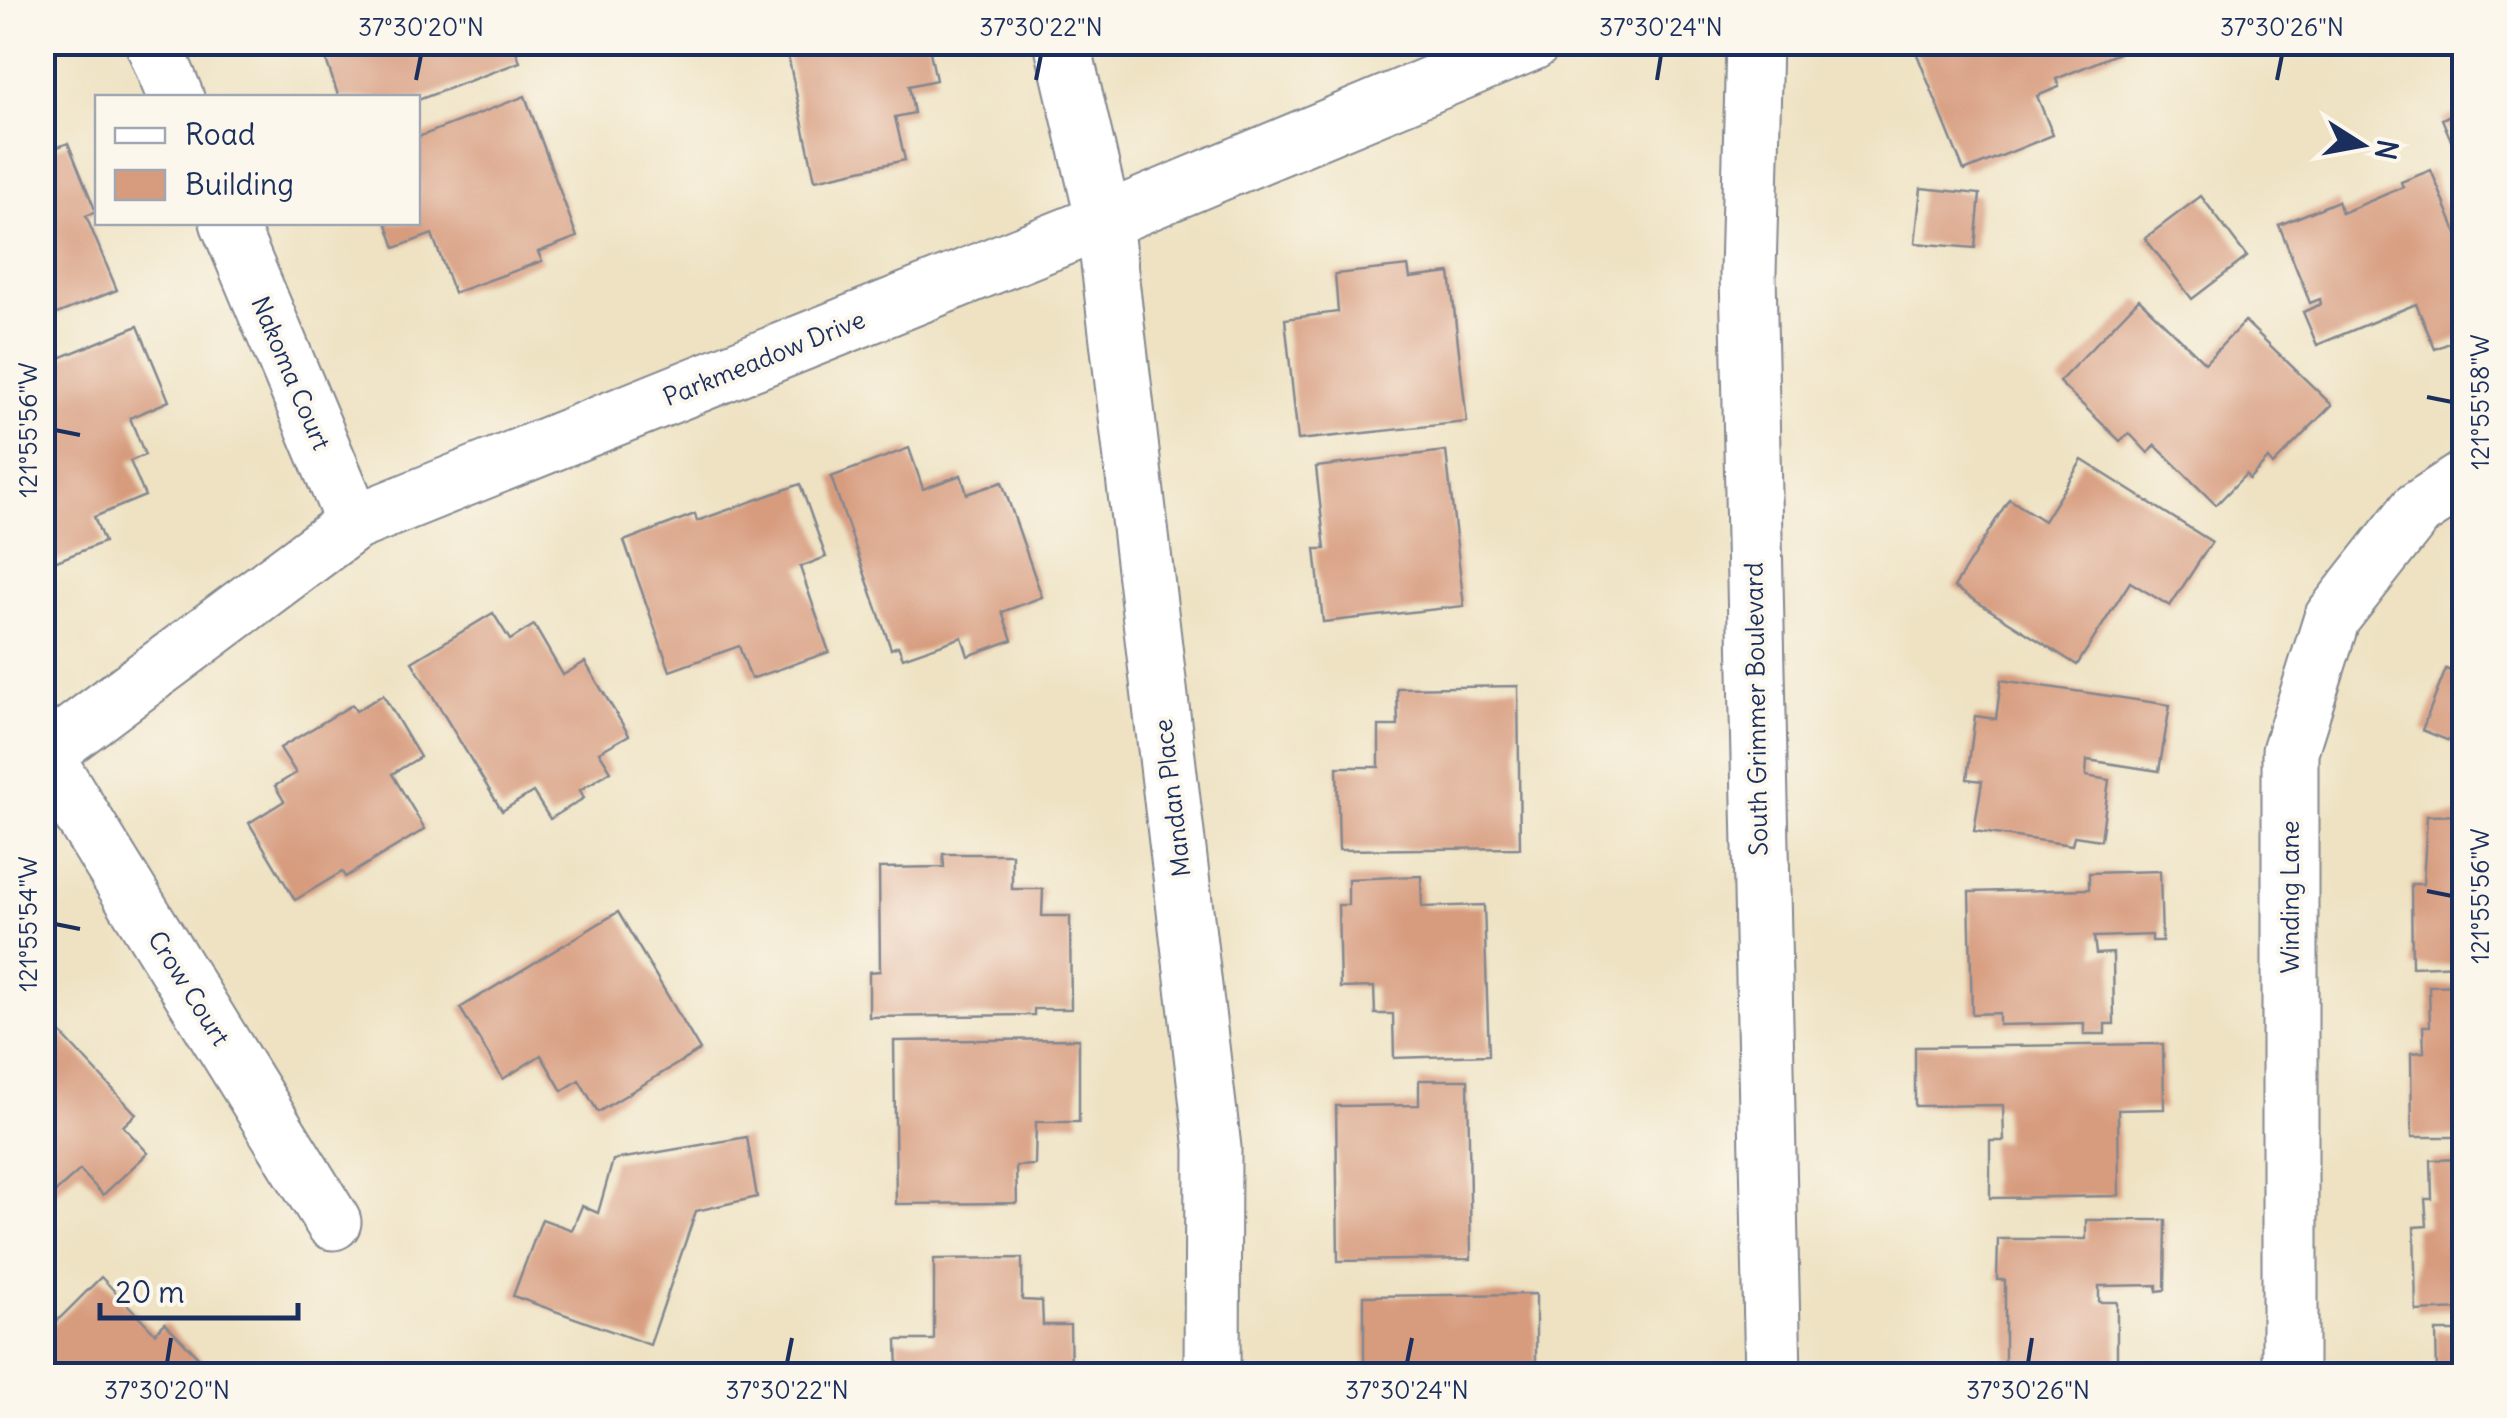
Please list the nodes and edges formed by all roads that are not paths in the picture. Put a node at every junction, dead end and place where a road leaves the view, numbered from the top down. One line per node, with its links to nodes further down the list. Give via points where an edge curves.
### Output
1 (153, 42): 5 (street)
2 (1062, 42): 6 (street, Mandan Place)
3 (1533, 42): 6 (street, Parkmeadow Drive)
4 (1754, 42): 13 (street, South Grimmer Boulevard, via 1749,347)
5 (175, 95)
6 (1104, 221): 9 (street, Parkmeadow Drive); 12 (street, Mandan Place, via 1213,1148)
7 (229, 225): 9 (street, Nakoma Court)
8 (2464, 480): 14 (street, Winding Lane, via 2418,510 2332,618 2290,751)
9 (354, 523): 10 (street, Parkmeadow Drive)
10 (43, 755): 11 (street, Crow Court)
11 (333, 1222)
12 (1212, 1376)
13 (1774, 1376)
14 (2290, 1376)

